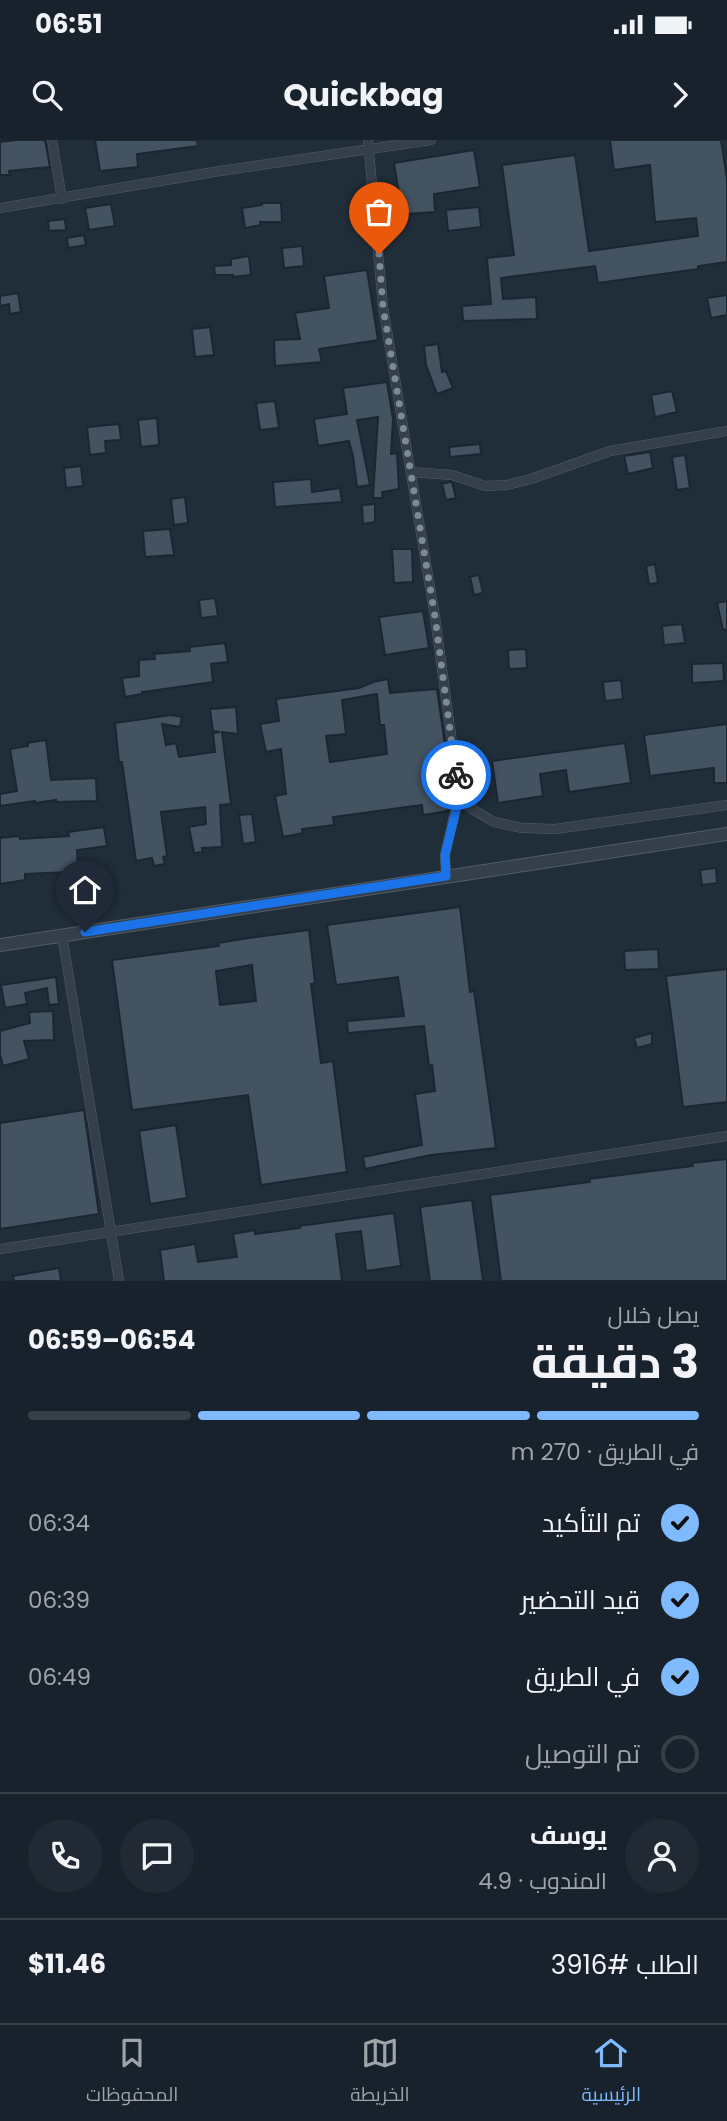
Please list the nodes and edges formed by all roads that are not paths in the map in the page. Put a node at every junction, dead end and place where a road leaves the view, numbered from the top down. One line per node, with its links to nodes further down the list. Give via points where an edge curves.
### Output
1 (52, 140): 4 (street)
2 (431, 140): 3 (street)
3 (369, 144): 4 (street); 7 (street, via 383,307)
4 (62, 199): 5 (street)
5 (0, 208)
6 (727, 430): 7 (street, via 610,451 507,485 485,486 452,475)
7 (411, 472): 8 (street)
8 (459, 798): 9 (street, via 494,822 555,829); 11 (street, via 445,855)
9 (727, 805)
10 (727, 834): 11 (street)
11 (446, 876): 12 (street)
12 (62, 936): 13 (street); 15 (street)
13 (0, 946)
14 (727, 1136): 15 (street)
15 (111, 1231): 16 (street); 17 (street)
16 (0, 1249)
17 (119, 1281)

